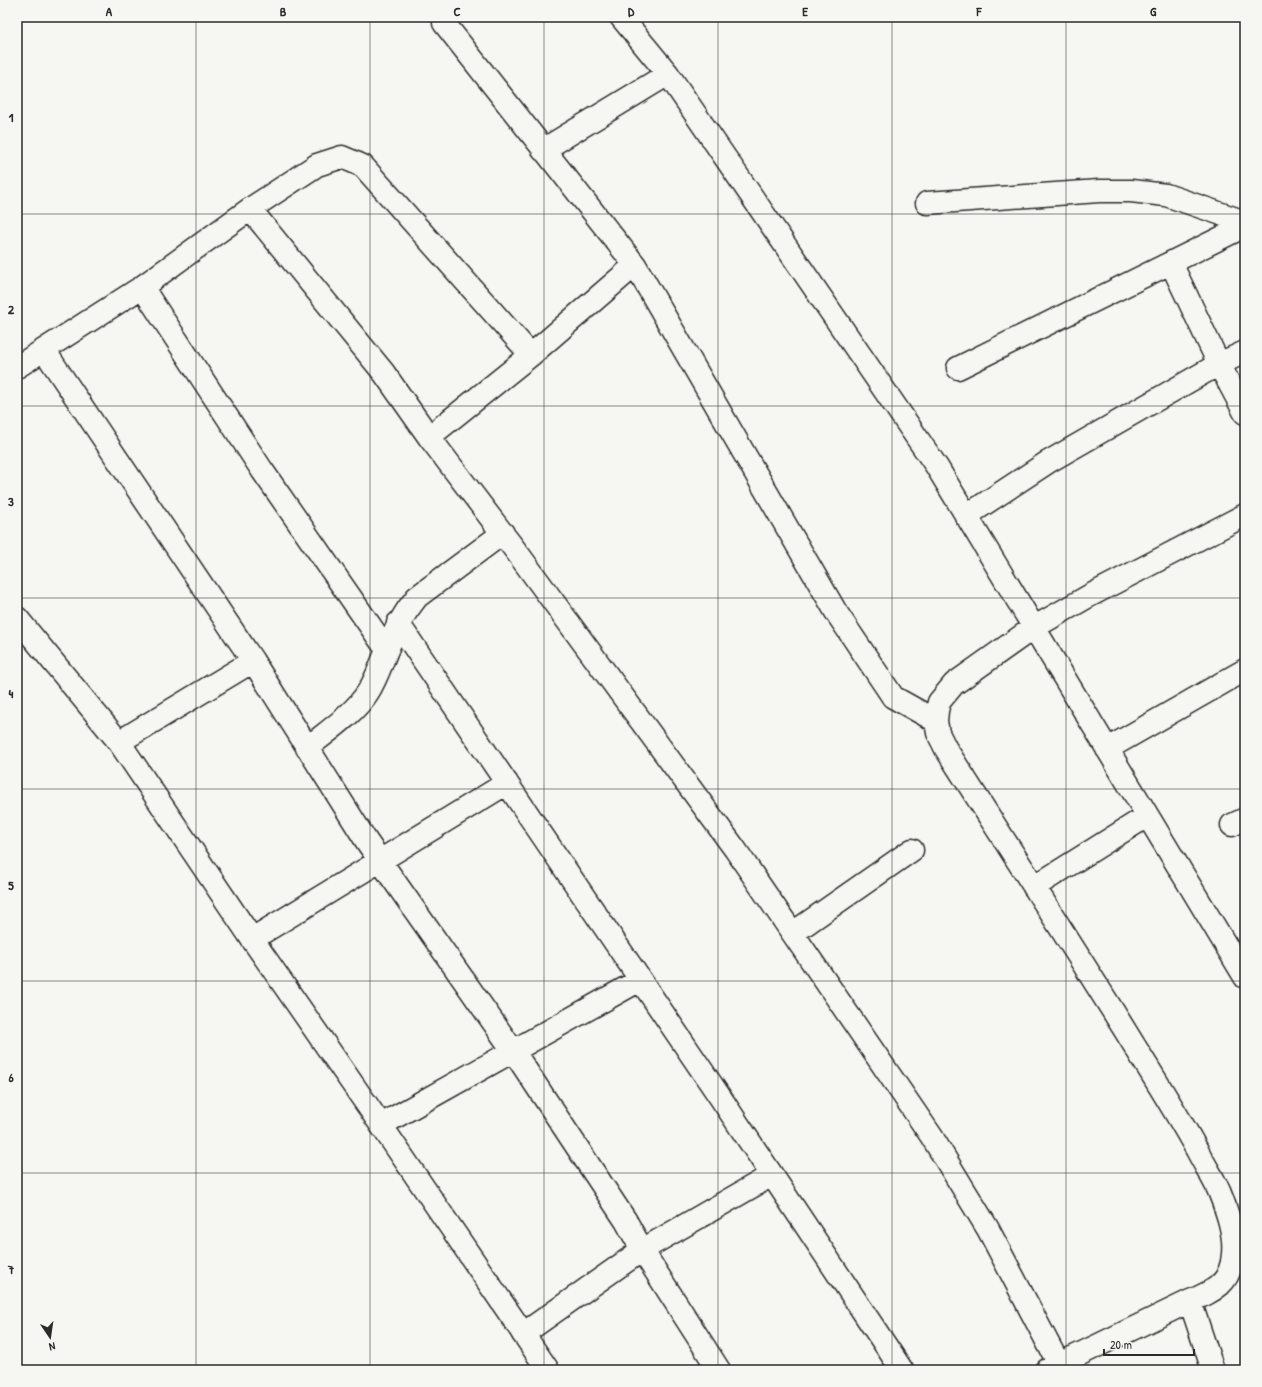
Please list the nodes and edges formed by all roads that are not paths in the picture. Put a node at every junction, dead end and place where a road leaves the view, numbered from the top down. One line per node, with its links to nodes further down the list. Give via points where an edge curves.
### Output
1 (621, 17): 3 (street)
2 (444, 23): 4 (street)
3 (668, 74): 4 (street); 21 (street, via 937,467)
4 (543, 150): 10 (street)
5 (927, 203): 7 (street, via 1131,191 1166,195)
6 (250, 209): 11 (street); 14 (street, via 317,165 342,157 363,166); 19 (street, via 384,373)
7 (1245, 222)
8 (1245, 226): 9 (street)
9 (1171, 263): 15 (street); 17 (street)
10 (635, 265): 14 (street); 29 (street, via 836,612 893,697)
11 (142, 287): 12 (street); 26 (street, via 262,470)
12 (44, 350): 16 (street); 27 (street)
13 (1245, 352): 15 (street)
14 (531, 355): 19 (street)
15 (1219, 364): 18 (street); 21 (street, via 1048,462)
16 (17, 367)
17 (958, 368)
18 (1245, 413)
19 (429, 437): 22 (street)
20 (1245, 515): 25 (street)
21 (966, 516): 25 (street)
22 (502, 533): 24 (street, via 417,597); 38 (street, via 735,849)
23 (17, 618): 30 (street)
24 (398, 623): 26 (street); 33 (street)
25 (1033, 628): 29 (street, via 954,684 939,702); 32 (street)
26 (387, 650): 31 (street, via 368,692 356,707)
27 (253, 661): 30 (street); 31 (street)
28 (1245, 670): 32 (street)
29 (936, 721): 37 (street, via 938,733 946,749)
30 (119, 742): 39 (street)
31 (308, 748): 36 (street)
32 (1107, 749): 34 (street)
33 (507, 783): 36 (street); 41 (street)
34 (1147, 816): 37 (street); 40 (street)
35 (912, 850): 38 (street)
36 (380, 862): 39 (street); 42 (street)
37 (1034, 887): 46 (street, via 1183,1125 1218,1189)
38 (793, 933): 49 (street, via 932,1137 988,1229)
39 (252, 939): 43 (street)
40 (1245, 977)
41 (640, 980): 42 (street); 44 (street)
42 (514, 1052): 43 (street); 45 (street, via 626,1221)
43 (381, 1125): 48 (street)
44 (772, 1175): 45 (street); 52 (street)
45 (642, 1250): 48 (street); 51 (street)
46 (1239, 1253): 47 (street, via 1220,1285)
47 (1190, 1301): 49 (street); 53 (street)
48 (523, 1334): 50 (street)
49 (1056, 1368)
50 (548, 1370)
51 (719, 1370)
52 (902, 1370)
53 (1213, 1370)

